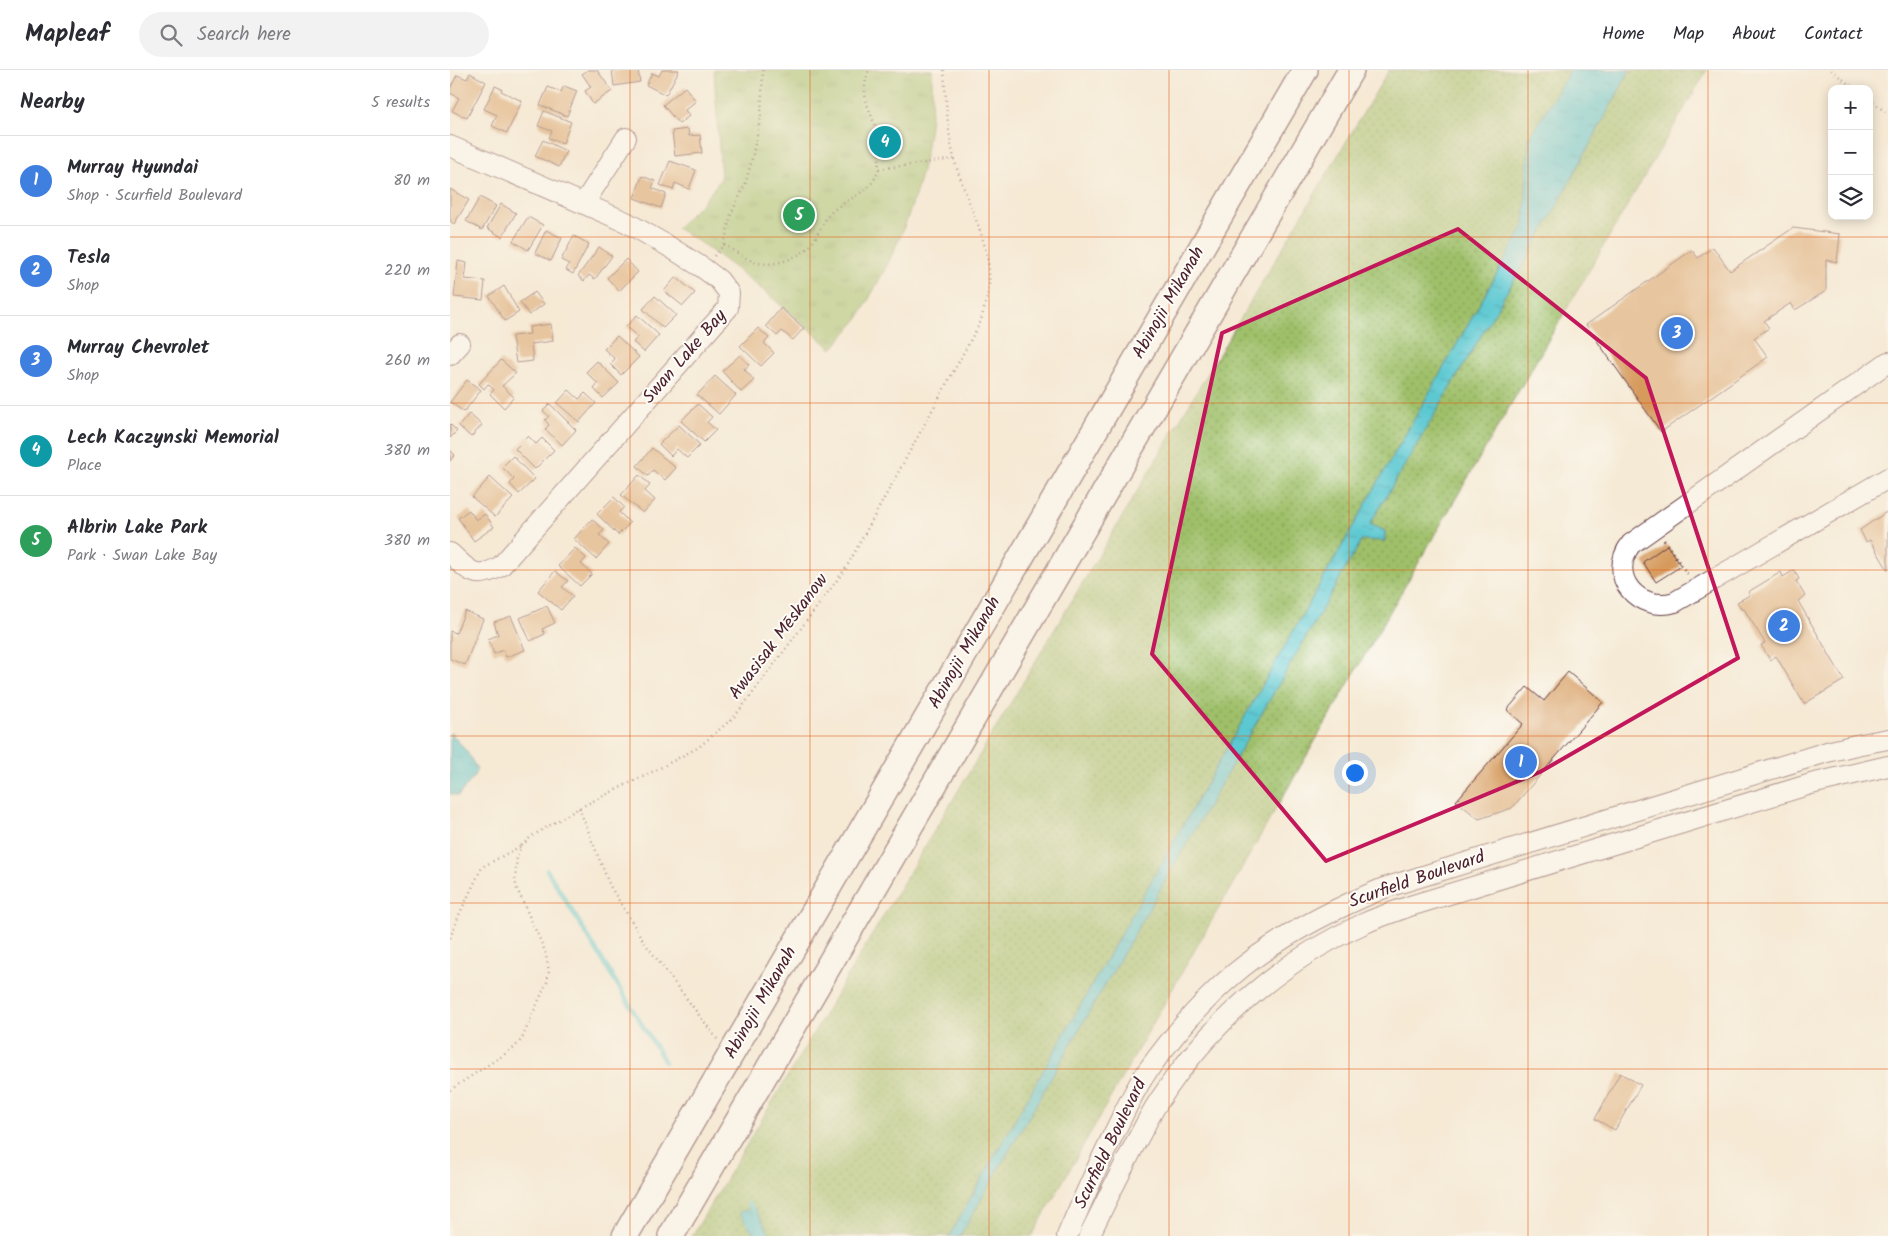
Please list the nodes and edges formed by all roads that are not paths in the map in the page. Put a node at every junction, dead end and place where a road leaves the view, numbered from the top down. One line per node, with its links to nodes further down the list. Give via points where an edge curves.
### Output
1 (1305, 70): 11 (main road, Abinojii Mikanah)
2 (1351, 70): 12 (main road)
3 (626, 138): 5 (street)
4 (452, 151): 5 (street, Swan Lake Bay)
5 (584, 204): 8 (street, Swan Lake Bay, via 626,222 703,268 730,293 728,308 501,566 488,574 478,574)
6 (1888, 362): 7 (street, via 1631,544 1621,566 1626,583 1642,600 1653,604 1675,602)
7 (1888, 478)
8 (450, 553)
9 (1888, 739): 13 (street, Scurfield Boulevard, via 1828,752 1384,888 1348,902 1286,937 1214,993 1146,1074 1089,1184)
10 (1888, 766): 14 (street, Scurfield Boulevard, via 1811,784 1410,906 1363,924 1302,957 1249,997 1198,1048 1175,1077 1157,1102)
11 (625, 1236)
12 (671, 1236)
13 (1067, 1236)
14 (1089, 1236)

